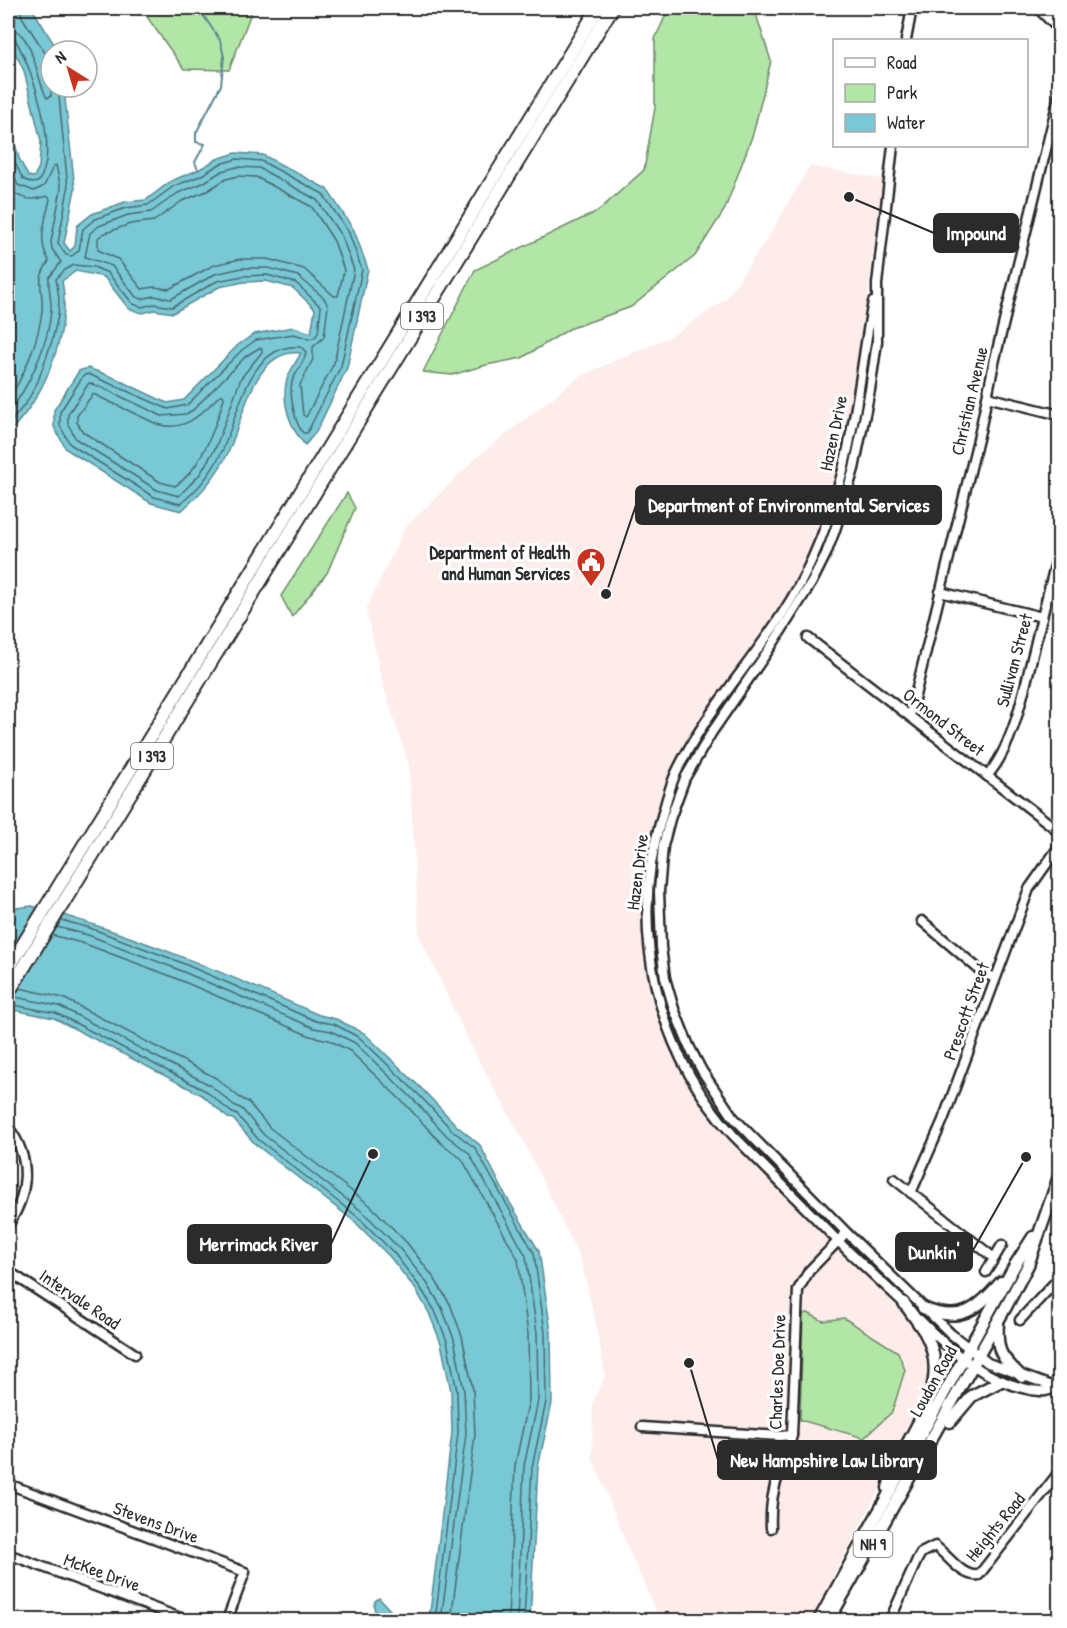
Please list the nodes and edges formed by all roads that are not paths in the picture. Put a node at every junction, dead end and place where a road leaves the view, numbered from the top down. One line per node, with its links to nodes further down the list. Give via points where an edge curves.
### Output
1 (598, 8): 20 (highway, I 393)
2 (612, 8): 20 (highway, I 393)
3 (912, 8): 6 (street)
4 (1039, 8): 5 (main road)
5 (1059, 29)
6 (906, 39)
7 (1059, 92): 10 (street, Christian Avenue)
8 (893, 147): 9 (street, Hazen Drive)
9 (877, 284): 31 (street, Hazen Drive, via 877,342 870,390 854,469 836,530 809,587 685,778 663,846 659,891 658,923 665,978 674,1009 702,1071 733,1117); 32 (street, Hazen Drive, via 848,451 825,527 787,607 676,774 656,834 648,882 651,969 680,1056 724,1125)
10 (987, 397): 11 (street); 13 (street, Christian Avenue)
11 (1059, 415)
12 (1059, 546): 14 (street, Sullivan Street)
13 (940, 592): 14 (street); 16 (street, Christian Avenue)
14 (1042, 617): 17 (street, Sullivan Street, via 1016,716 1005,746)
15 (808, 638): 16 (street, Ormond Street)
16 (910, 716): 17 (street, Ormond Street)
17 (987, 776): 18 (street, Ormond Street)
18 (1059, 832)
19 (1059, 845): 23 (street, Prescott Street, via 1029,889)
20 (65, 886): 22 (highway, I 393); 24 (highway, I 393)
21 (922, 921): 23 (street, via 976,968)
22 (8, 969)
23 (996, 978): 28 (street, Prescott Street)
24 (8, 993)
25 (8, 1127): 30 (street, via 23,1156 26,1183 20,1205)
26 (1059, 1174): 29 (main road, Loudon Road / NH 9)
27 (894, 1179): 28 (street)
28 (911, 1193): 34 (street)
29 (1042, 1221): 35 (main road, Loudon Road / NH 9); 42 (main road, Loudon Road / NH 9, via 1028,1265)
30 (8, 1225)
31 (846, 1232): 32 (street, Charles Doe Drive); 40 (street, Hazen Drive)
32 (839, 1240): 39 (street, Hazen Drive); 49 (street, Charles Doe Drive, via 809,1271 798,1290)
33 (1002, 1245): 34 (street)
34 (994, 1258): 37 (street)
35 (1015, 1265): 40 (main road, via 984,1300 966,1313 944,1316); 44 (main road, Loudon Road / NH 9)
36 (8, 1271): 43 (street, Intervale Road)
37 (986, 1272)
38 (1059, 1277): 41 (street)
39 (904, 1303): 44 (street, Hazen Drive, via 927,1327); 53 (main road, via 926,1334 935,1361 933,1388 892,1473)
40 (923, 1308): 44 (street, Hazen Drive)
41 (1020, 1320)
42 (998, 1321): 44 (main road, Loudon Road / NH 9); 45 (main road, via 997,1341 1003,1359)
43 (135, 1354)
44 (971, 1357): 45 (street); 46 (street); 52 (main road, Loudon Road / NH 9); 53 (main road, Loudon Road / NH 9)
45 (1022, 1377): 47 (street)
46 (1001, 1381): 47 (street, via 1046,1392); 52 (main road, via 962,1405 923,1467)
47 (1057, 1389)
48 (642, 1427): 49 (street)
49 (792, 1434): 54 (street, Charles Doe Drive, via 771,1501)
50 (1059, 1471): 60 (street, Heights Road, via 979,1575 966,1573 935,1546 921,1553)
51 (8, 1484): 57 (street, Stevens Drive, via 245,1572)
52 (905, 1485): 59 (main road, Loudon Road / NH 9)
53 (884, 1504): 58 (main road, Loudon Road / NH 9)
54 (771, 1528)
55 (8, 1554): 56 (street, McKee Drive)
56 (186, 1620)
57 (227, 1620)
58 (819, 1620)
59 (829, 1620)
60 (890, 1620)

